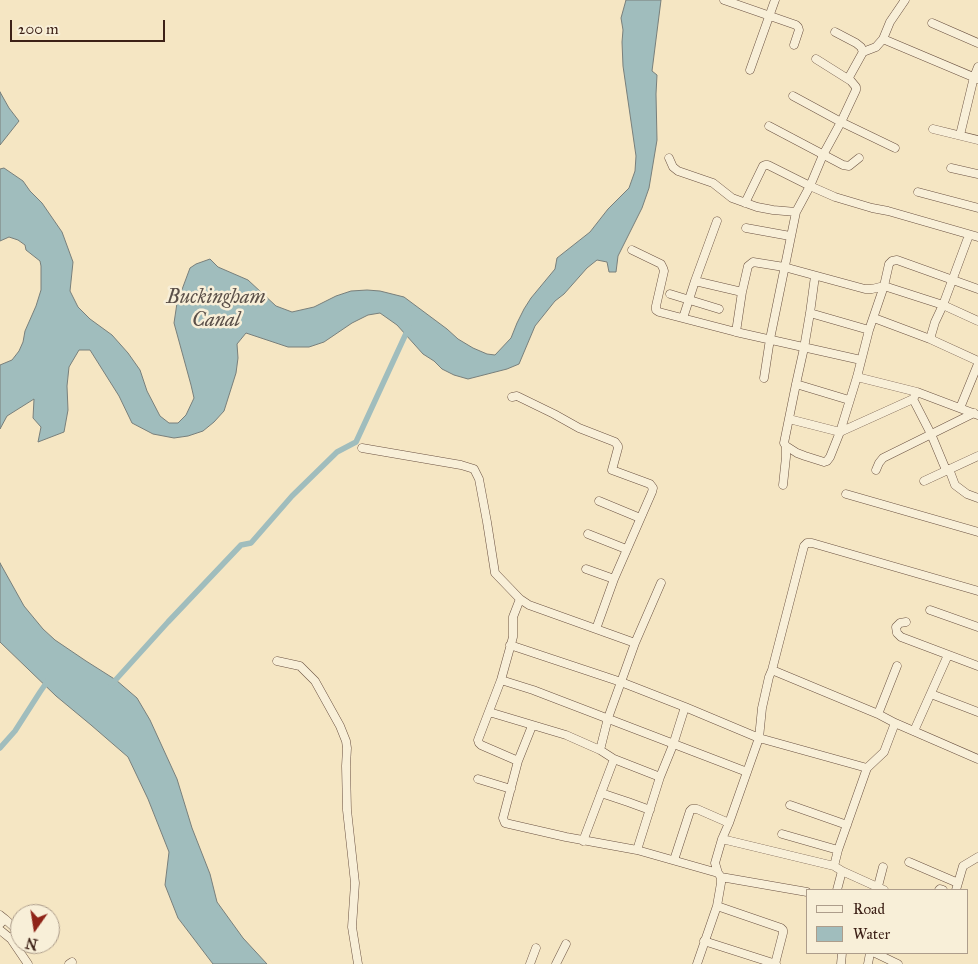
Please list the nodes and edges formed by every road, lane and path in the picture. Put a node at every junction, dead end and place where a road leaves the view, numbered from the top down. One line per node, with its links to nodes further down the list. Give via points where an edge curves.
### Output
1 (724, 0): 4 (street)
2 (775, 0): 5 (street)
3 (904, 0): 8 (street)
4 (743, 3): 5 (street)
5 (769, 15): 10 (street, via 798,26); 14 (street)
6 (932, 23): 9 (street)
7 (835, 32): 11 (street, via 856,43)
8 (883, 39): 11 (street, via 876,47); 15 (street)
9 (978, 43)
10 (794, 45)
11 (863, 52): 16 (street)
12 (816, 59): 16 (street)
13 (978, 66): 15 (street)
14 (750, 70)
15 (976, 78): 21 (street)
16 (848, 79): 18 (street, via 855,84 856,90)
17 (793, 96): 18 (street)
18 (841, 122): 23 (street); 24 (street)
19 (769, 126): 24 (street)
20 (932, 129): 21 (street)
21 (960, 135): 22 (street)
22 (978, 140)
23 (895, 148)
24 (824, 155): 26 (street, via 846,166); 29 (street)
25 (670, 158): 31 (street, via 678,171 713,182 732,198)
26 (859, 158)
27 (951, 168): 28 (street)
28 (978, 174)
29 (810, 186): 31 (street, via 765,165); 33 (street); 36 (street, via 835,197)
30 (918, 192): 32 (street)
31 (745, 203): 33 (street)
32 (978, 208)
33 (796, 212): 37 (street)
34 (717, 221): 43 (street)
35 (746, 228): 37 (street)
36 (969, 235): 38 (street); 42 (street)
37 (790, 236): 40 (street)
38 (978, 237)
39 (632, 250): 52 (street, via 663,268 656,310)
40 (784, 267): 41 (street); 46 (street, via 750,263); 57 (street)
41 (815, 276): 44 (street, via 865,289); 51 (street)
42 (952, 280): 44 (street, via 897,260 889,264); 45 (street); 49 (street)
43 (695, 282): 46 (street); 48 (street)
44 (884, 286): 49 (street); 53 (street)
45 (978, 289)
46 (742, 292): 56 (street)
47 (670, 294): 48 (street)
48 (689, 300): 50 (street); 52 (street)
49 (943, 305): 54 (street); 58 (street)
50 (719, 309)
51 (810, 313): 55 (street); 59 (street)
52 (683, 318): 56 (street)
53 (874, 318): 55 (street); 58 (street)
54 (978, 321)
55 (869, 330): 60 (street)
56 (736, 332): 57 (street)
57 (770, 339): 59 (street); 63 (street)
58 (930, 339): 61 (street)
59 (804, 348): 60 (street); 64 (street)
60 (861, 360): 62 (street)
61 (978, 362): 68 (street)
62 (857, 377): 65 (street); 67 (street)
63 (764, 378)
64 (796, 384): 67 (street); 70 (street)
65 (915, 396): 68 (street); 71 (street); 72 (street)
66 (512, 397): 83 (street, via 517,396 617,444 612,470 653,488)
67 (849, 400): 71 (street)
68 (960, 408): 69 (street)
69 (976, 414): 72 (street)
70 (789, 419): 71 (street); 73 (street)
71 (840, 432): 73 (street, via 828,461 805,456)
72 (931, 434): 76 (street, via 883,458); 77 (street)
73 (786, 446): 79 (street)
74 (362, 448): 91 (street, via 474,469 479,479 495,573)
75 (978, 456): 77 (street)
76 (876, 470)
77 (947, 470): 78 (street); 81 (street, via 955,485)
78 (924, 481)
79 (783, 485)
80 (846, 494): 84 (street)
81 (978, 498)
82 (599, 501): 83 (street)
83 (640, 518): 86 (street)
84 (978, 532)
85 (588, 534): 86 (street)
86 (626, 549): 88 (street)
87 (586, 568): 88 (street)
88 (614, 579): 95 (street)
89 (661, 582): 96 (street)
90 (978, 591): 102 (street, via 807,543)
91 (520, 599): 95 (street); 97 (street, via 513,617)
92 (930, 610): 94 (street)
93 (906, 622): 98 (street, via 900,623 897,633)
94 (978, 628)
95 (596, 629): 96 (street)
96 (635, 644): 104 (street)
97 (510, 645): 103 (street); 104 (street)
98 (948, 655): 101 (street); 105 (street)
99 (277, 661): 151 (street, via 300,666 315,681 346,740 347,810 355,883 352,928)
100 (897, 666): 109 (street)
101 (978, 666)
102 (772, 670): 109 (street); 114 (street, via 762,708)
103 (500, 680): 107 (street); 110 (street)
104 (621, 682): 106 (street); 110 (street)
105 (931, 694): 108 (street); 113 (street)
106 (686, 707): 114 (street); 115 (street)
107 (489, 712): 112 (street); 119 (street, via 479,742)
108 (978, 712)
109 (878, 714): 111 (street)
110 (608, 718): 115 (street); 116 (street)
111 (895, 723): 113 (street); 120 (street, via 884,752)
112 (532, 726): 116 (street, via 566,734); 119 (street)
113 (914, 731): 118 (street)
114 (759, 738): 120 (street); 121 (street)
115 (673, 745): 121 (street); 122 (street)
116 (600, 750): 117 (street)
117 (614, 759): 122 (street); 125 (street)
118 (978, 759)
119 (518, 761): 124 (street)
120 (867, 768): 129 (street)
121 (747, 772): 128 (street)
122 (660, 777): 127 (street)
123 (478, 779): 124 (street)
124 (511, 789): 132 (street, via 503,818 505,823)
125 (601, 794): 127 (street); 132 (street)
126 (790, 804): 129 (street)
127 (650, 810): 133 (street)
128 (729, 823): 131 (street); 136 (street, via 692,809)
129 (847, 825): 134 (street)
130 (782, 834): 134 (street)
131 (722, 839): 138 (street); 141 (street, via 715,863)
132 (583, 841): 133 (street)
133 (637, 850): 136 (street)
134 (838, 850): 138 (street)
135 (978, 857): 142 (street, via 963,866)
136 (674, 860): 141 (street)
137 (909, 862): 142 (street)
138 (834, 866): 140 (street)
139 (883, 867): 144 (street)
140 (842, 870): 143 (street); 144 (street)
141 (719, 875): 145 (street); 146 (street, via 721,889)
142 (957, 886)
143 (837, 889)
144 (880, 889)
145 (806, 892)
146 (716, 906): 147 (street); 155 (street, via 781,928 784,933)
147 (704, 941): 154 (street); 155 (street)
148 (566, 944): 153 (street)
149 (536, 948): 152 (street)
150 (877, 954): 156 (street)
151 (358, 964)
152 (530, 964)
153 (556, 964)
154 (697, 964)
155 (776, 964)
156 (898, 964)

